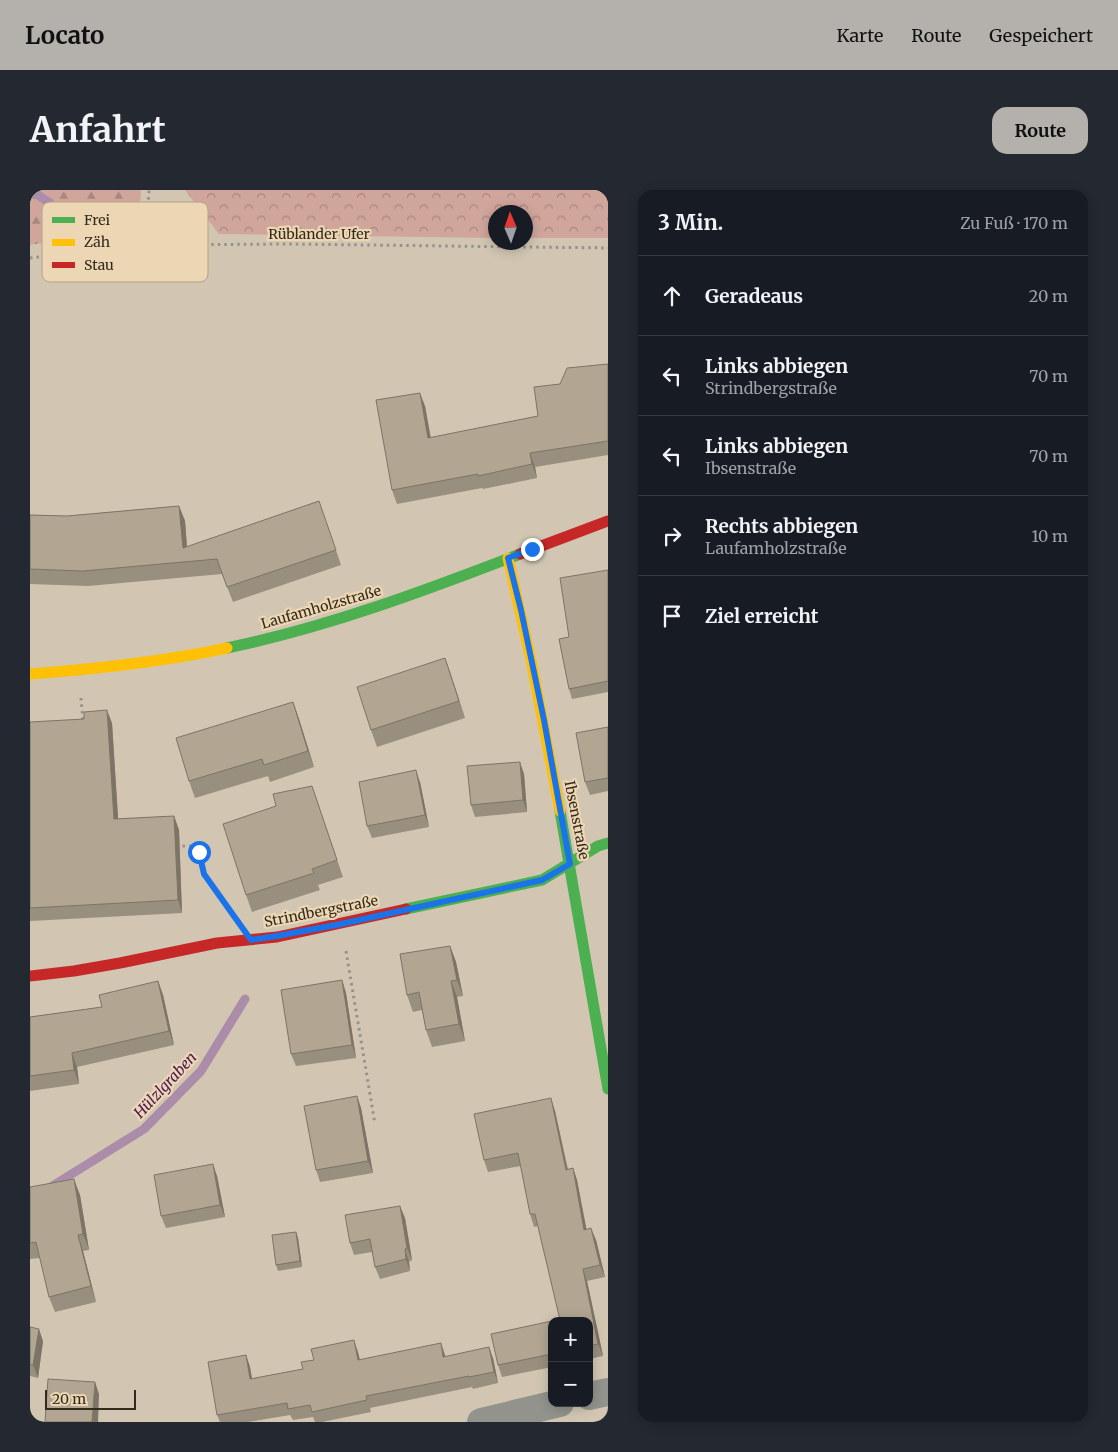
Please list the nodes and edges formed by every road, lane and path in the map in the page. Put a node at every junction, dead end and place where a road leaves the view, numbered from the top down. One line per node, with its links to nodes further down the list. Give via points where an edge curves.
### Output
1 (208, 245): 2 (path, Rüblander Ufer)
2 (608, 248)
3 (608, 521): 4 (street, Laufamholzstraße)
4 (508, 558): 5 (street, Laufamholzstraße, via 374,608 295,632 207,652); 10 (street, Ibsenstraße, via 544,720)
5 (80, 670): 6 (street, Laufamholzstraße); 7 (path)
6 (30, 674)
7 (83, 728)
8 (608, 843): 10 (street, Strindbergstraße)
9 (172, 846): 12 (path, via 195,846 204,874)
10 (570, 864): 11 (street, Strindbergstraße, via 542,880); 14 (street, Ibsenstraße)
11 (341, 924): 12 (street, Strindbergstraße); 15 (path)
12 (251, 940): 13 (street, Strindbergstraße, via 217,943 92,968)
13 (30, 976)
14 (608, 1089)
15 (375, 1124)
16 (608, 1392): 17 (street)
17 (593, 1395)
18 (548, 1406): 19 (street)
19 (481, 1422)

